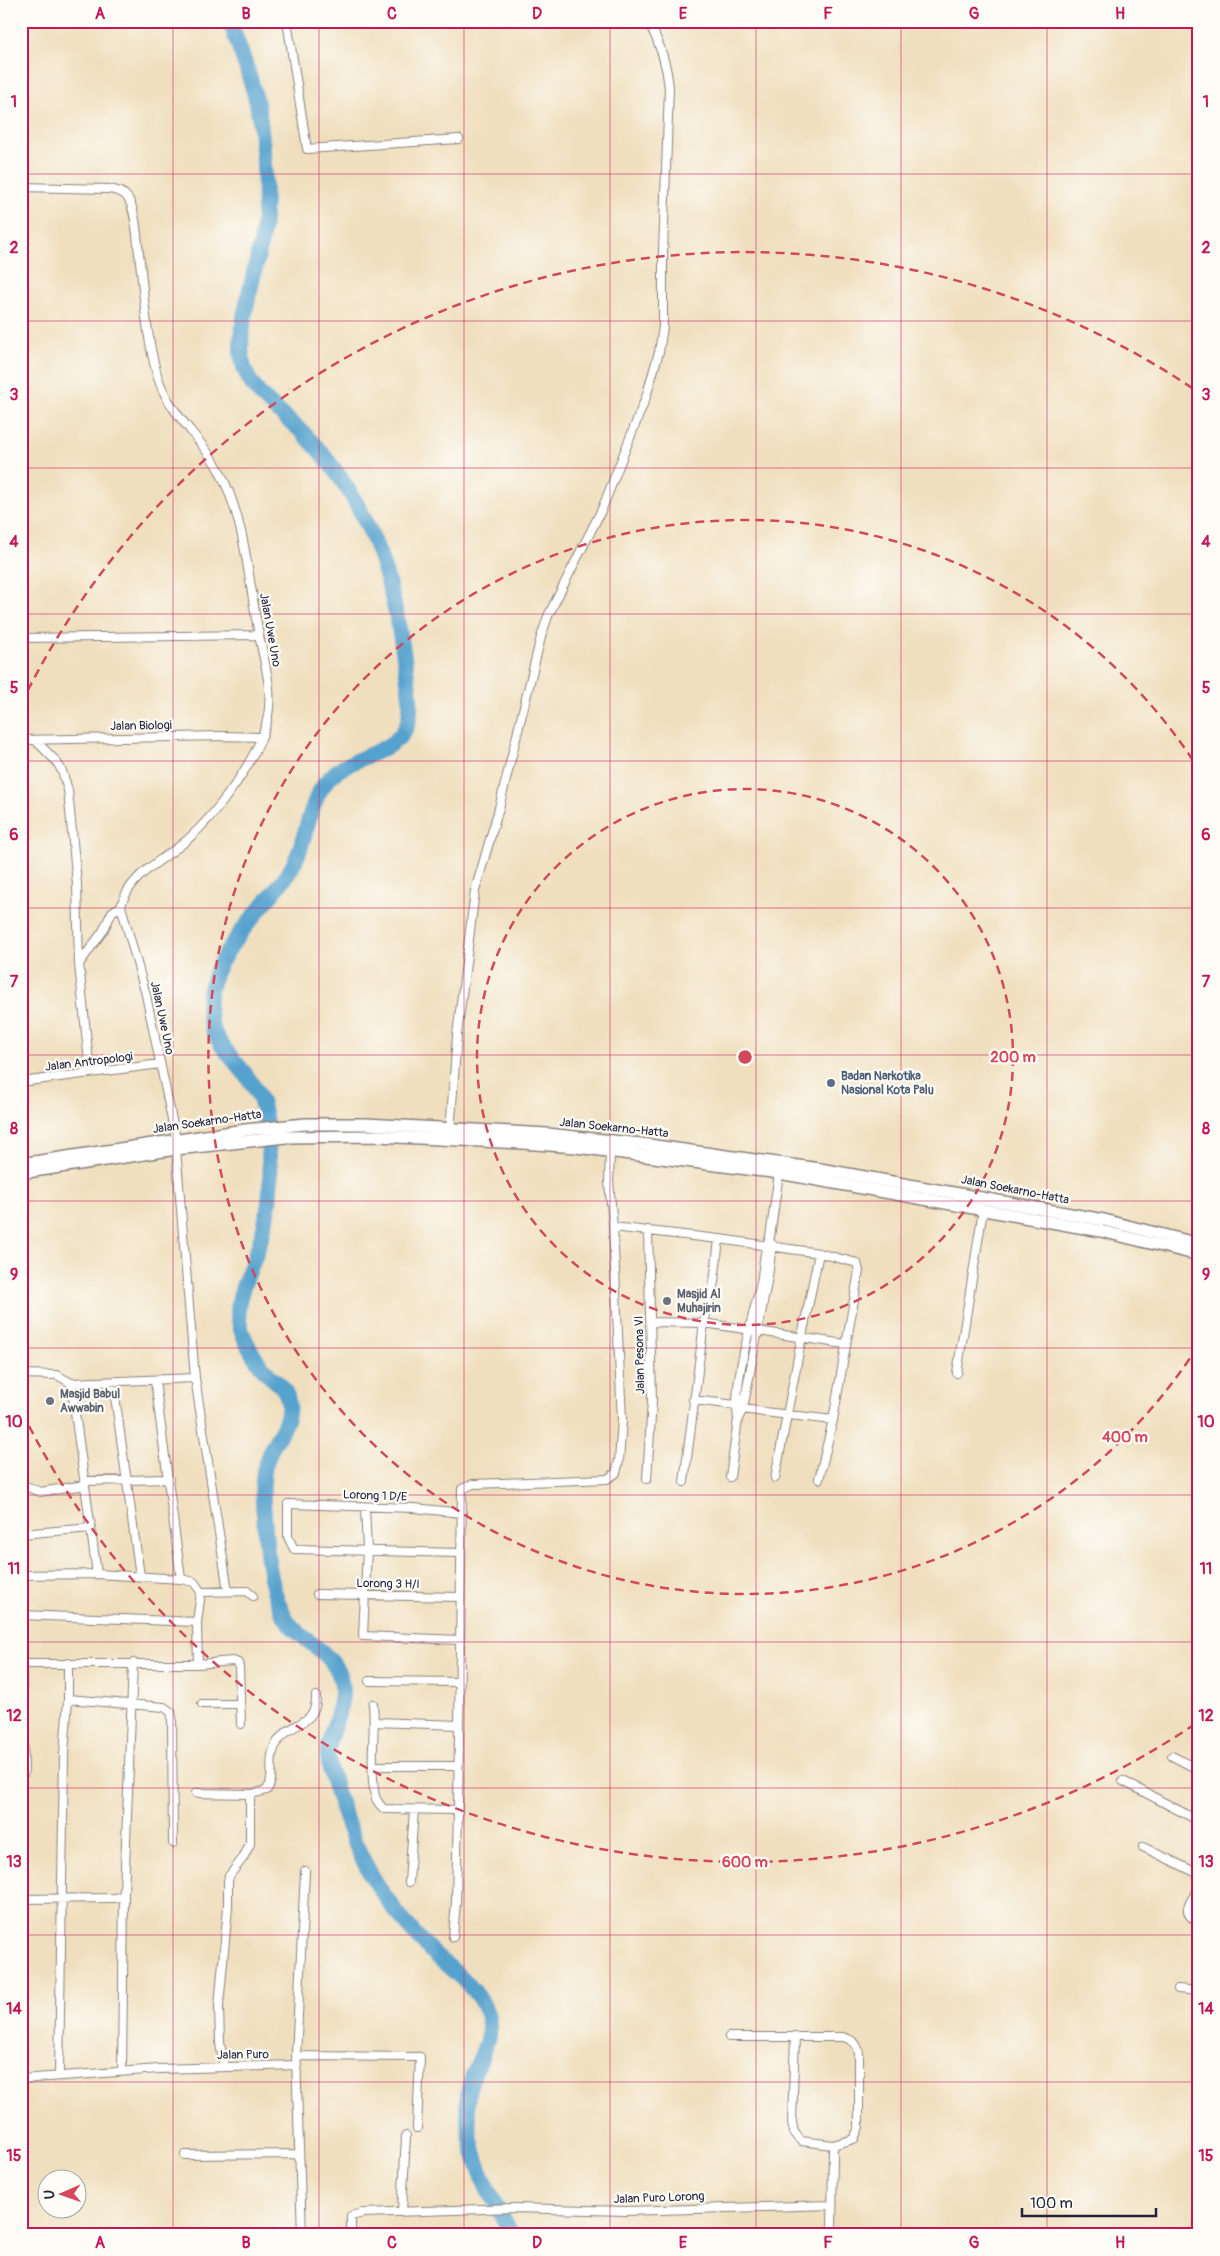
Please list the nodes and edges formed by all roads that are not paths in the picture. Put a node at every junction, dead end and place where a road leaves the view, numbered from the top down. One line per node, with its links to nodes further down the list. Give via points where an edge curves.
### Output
1 (286, 21): 3 (street, via 307,149)
2 (648, 21): 15 (street, via 662,50 669,88 663,326 659,352 646,397 602,509 548,616 541,637 475,891 457,1035)
3 (459, 139)
4 (21, 186): 5 (street, Jalan Uwe Uno, via 109,189 117,190 129,199 158,378 173,410 210,456 234,500)
5 (259, 635): 6 (street); 7 (street, Jalan Uwe Uno, via 270,690 268,716)
6 (21, 638)
7 (261, 737): 9 (street, Jalan Biologi); 10 (street, Jalan Uwe Uno, via 251,759 205,823 138,875 124,894)
8 (21, 740): 9 (street, Jalan Biologi)
9 (35, 740): 11 (street, via 56,761 68,790)
10 (121, 906): 11 (street, via 112,912 103,931); 12 (street, Jalan Uwe Uno, via 146,995)
11 (79, 964): 13 (street)
12 (160, 1064): 13 (street, Jalan Antropologi); 16 (street, Jalan Uwe Uno)
13 (90, 1072): 14 (street, Jalan Antropologi)
14 (21, 1082)
15 (450, 1134): 16 (main road, Jalan Soekarno-Hatta, via 357,1124); 17 (main road, Jalan Soekarno-Hatta); 18 (main road, Jalan Soekarno-Hatta, via 576,1137)
16 (176, 1144): 19 (main road, Jalan Soekarno-Hatta); 20 (main road, Jalan Soekarno-Hatta); 39 (street, Jalan Uwe Uno)
17 (610, 1151): 18 (main road, Jalan Soekarno-Hatta); 24 (street)
18 (726, 1160): 21 (main road, Jalan Soekarno-Hatta); 22 (main road, Jalan Soekarno-Hatta, via 820,1169)
19 (21, 1164)
20 (21, 1173)
21 (779, 1173): 22 (main road, Jalan Soekarno-Hatta); 28 (street)
22 (951, 1198): 23 (main road, Jalan Soekarno-Hatta); 27 (main road, Jalan Soekarno-Hatta, via 1104,1220)
23 (983, 1210): 30 (main road, Jalan Soekarno-Hatta, via 1100,1231); 37 (street)
24 (613, 1227): 25 (street); 57 (street, via 622,1420 620,1461 616,1473 607,1479 466,1486 461,1492)
25 (648, 1230): 26 (street); 31 (street, Jalan Pesona VI)
26 (719, 1239): 28 (street); 32 (street, via 714,1282)
27 (1199, 1244)
28 (769, 1247): 29 (street); 33 (street); 34 (street)
29 (819, 1254): 35 (street); 36 (street, via 859,1265)
30 (1199, 1255)
31 (650, 1322): 32 (street); 48 (street, Jalan Pesona VI, via 652,1401)
32 (704, 1323): 33 (street); 43 (street)
33 (749, 1330): 34 (street); 44 (street)
34 (758, 1330): 35 (street); 44 (street)
35 (802, 1336): 36 (street); 45 (street)
36 (845, 1344): 46 (street)
37 (957, 1373)
38 (21, 1374): 42 (street, via 56,1375)
39 (195, 1378): 40 (street); 66 (street, Jalan Uwe Uno)
40 (155, 1381): 41 (street); 50 (street)
41 (113, 1382): 42 (street); 52 (street)
42 (71, 1383): 54 (street)
43 (693, 1400): 44 (street); 53 (street)
44 (739, 1407): 45 (street); 47 (street)
45 (787, 1414): 46 (street); 49 (street)
46 (833, 1420): 51 (street)
47 (730, 1477)
48 (647, 1478)
49 (776, 1478)
50 (168, 1479): 52 (street); 65 (street)
51 (819, 1479)
52 (127, 1481): 54 (street); 64 (street)
53 (684, 1482)
54 (85, 1483): 55 (street, via 40,1492); 58 (street)
55 (21, 1484)
56 (365, 1507): 57 (street, Lorong 1 D/E); 60 (street); 60 (street, Lorong 1 D/E, via 288,1504 288,1537 294,1549)
57 (462, 1513): 61 (street)
58 (91, 1528): 59 (street); 62 (street)
59 (21, 1534)
60 (367, 1550): 61 (street); 69 (street)
61 (460, 1553): 71 (street)
62 (97, 1574): 63 (street); 64 (street)
63 (21, 1575)
64 (140, 1576): 65 (street)
65 (181, 1579): 67 (street, via 194,1582)
66 (228, 1591): 67 (street); 70 (street, via 247,1591)
67 (201, 1592): 73 (street)
68 (317, 1594): 69 (street, Lorong 3 H/I)
69 (366, 1595): 71 (street, Lorong 3 H/I); 75 (street, via 363,1636)
70 (253, 1596)
71 (459, 1597): 75 (street)
72 (21, 1615): 73 (street)
73 (197, 1622): 79 (street)
74 (21, 1632): 78 (street)
75 (460, 1640): 81 (street)
76 (68, 1663): 77 (street); 78 (street); 83 (street)
77 (132, 1663): 79 (street); 88 (street)
78 (24, 1664): 84 (street)
79 (198, 1664): 86 (street, via 238,1663)
80 (369, 1681): 81 (street)
81 (459, 1682): 91 (street)
82 (316, 1696): 99 (street, via 316,1705 308,1719 279,1739 273,1748 267,1790)
83 (68, 1699): 88 (street); 110 (street)
84 (22, 1704): 96 (street)
85 (202, 1704): 86 (street)
86 (240, 1704): 90 (street)
87 (373, 1704): 89 (street)
88 (130, 1705): 103 (street, via 164,1707 171,1712); 109 (street)
89 (375, 1722): 91 (street); 93 (street)
90 (241, 1724)
91 (459, 1725): 94 (street)
92 (1172, 1756): 95 (street)
93 (373, 1766): 94 (street); 100 (street, via 375,1797 381,1806)
94 (458, 1766): 101 (street)
95 (1199, 1770)
96 (24, 1773)
97 (1123, 1781): 102 (street)
98 (196, 1793): 99 (street)
99 (252, 1794): 120 (street, via 250,1844 228,1882 219,2006)
100 (414, 1810): 101 (street); 107 (street)
101 (458, 1810): 113 (street)
102 (1199, 1822)
103 (173, 1843)
104 (1142, 1847): 106 (street)
105 (305, 1871): 118 (street)
106 (1199, 1874)
107 (409, 1882)
108 (1199, 1888): 112 (street, via 1187,1909 1188,1917)
109 (124, 1893): 110 (street, via 114,1898); 121 (street)
110 (61, 1898): 111 (street); 122 (street)
111 (21, 1899)
112 (1199, 1923)
113 (453, 1938)
114 (1178, 1989): 115 (street)
115 (1199, 1991)
116 (795, 2036): 117 (street); 126 (street, via 793,2128 801,2141); 126 (street, via 843,2037 851,2040 858,2049 859,2127 854,2139)
117 (729, 2037)
118 (296, 2056): 119 (street); 124 (street, via 420,2057)
119 (297, 2066): 120 (street, Jalan Puro); 127 (street)
120 (224, 2067): 121 (street, Jalan Puro)
121 (122, 2071): 122 (street, Jalan Puro)
122 (59, 2075): 123 (street, Jalan Puro)
123 (21, 2079)
124 (417, 2128)
125 (406, 2136): 130 (street)
126 (833, 2145): 129 (street)
127 (299, 2154): 128 (street); 132 (street)
128 (185, 2155)
129 (832, 2205): 130 (street, Jalan Puro Lorong, via 625,2211 514,2208); 134 (street)
130 (402, 2211): 133 (street, Jalan Puro Lorong, via 352,2215)
131 (1199, 2214): 135 (street)
132 (302, 2235)
133 (352, 2235)
134 (832, 2235)
135 (1197, 2235)

